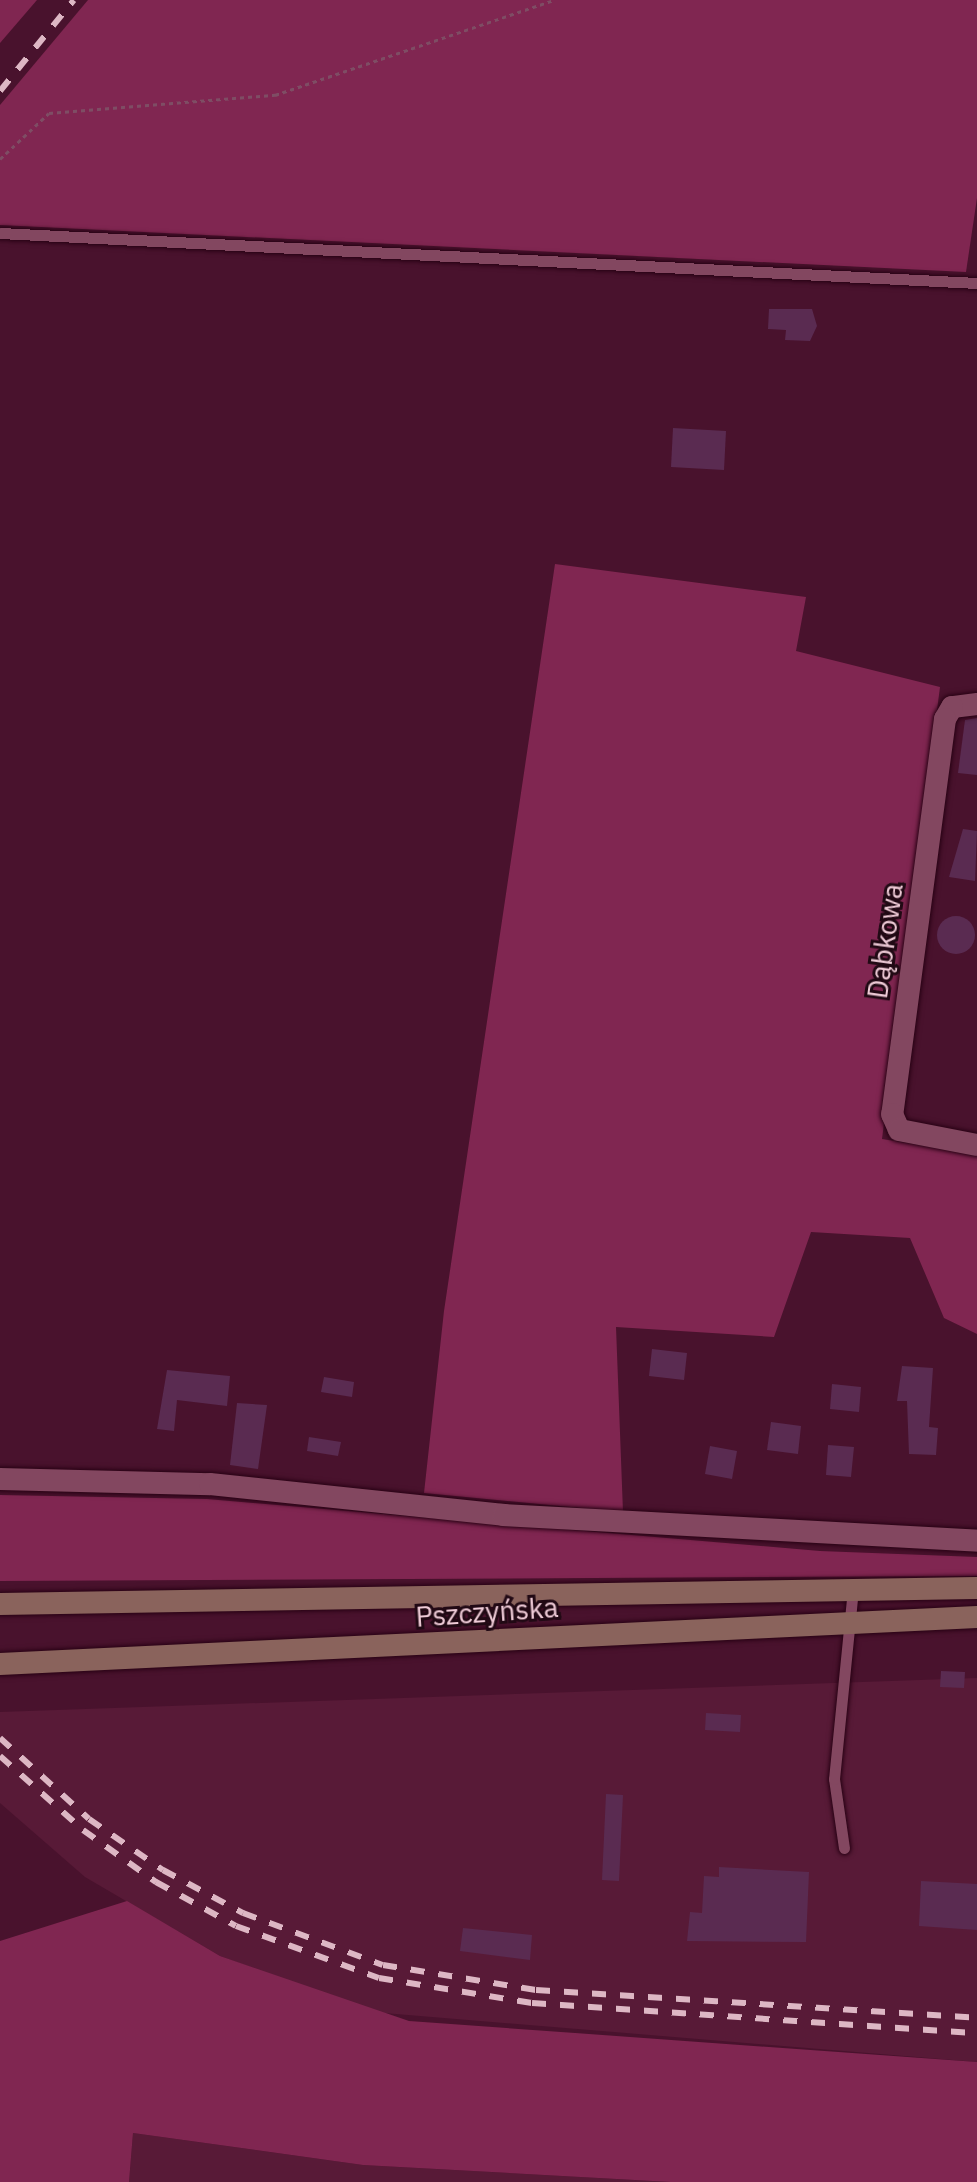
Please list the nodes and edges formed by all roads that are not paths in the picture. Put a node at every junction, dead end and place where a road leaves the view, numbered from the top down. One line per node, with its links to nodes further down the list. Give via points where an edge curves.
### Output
1 (0, 233): 2 (lane)
2 (977, 283)
3 (977, 704): 4 (street, Dąbkowa, via 952,707 945,719 892,1114 899,1130)
4 (977, 1145)
5 (0, 1479): 6 (street, via 210,1484 504,1515)
6 (977, 1541)
7 (977, 1588): 8 (main road, Pszczyńska)
8 (853, 1590): 9 (main road, Pszczyńska); 11 (lane)
9 (0, 1604)
10 (977, 1617): 11 (main road, Pszczyńska)
11 (850, 1623): 12 (main road, Pszczyńska); 13 (lane, via 834,1779)
12 (0, 1664)
13 (844, 1848)

